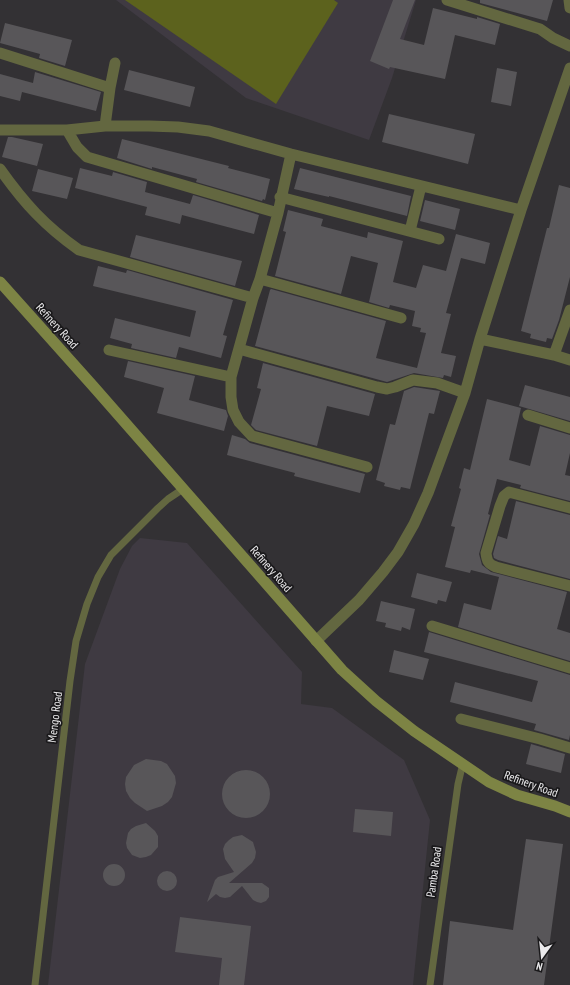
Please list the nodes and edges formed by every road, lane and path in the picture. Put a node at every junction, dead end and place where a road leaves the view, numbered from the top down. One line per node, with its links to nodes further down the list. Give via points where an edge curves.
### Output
1 (448, 0): 3 (street)
2 (569, 0): 4 (street)
3 (466, 2): 5 (street, via 540,29)
4 (570, 8)
5 (570, 46)
6 (0, 53): 9 (street)
7 (116, 63): 9 (street)
8 (570, 68): 17 (street)
9 (110, 88): 10 (street)
10 (105, 126): 12 (street); 13 (street, via 171,127 210,131)
11 (0, 130): 12 (street)
12 (67, 130): 18 (street, via 77,147 87,157)
13 (291, 154): 15 (street); 16 (street)
14 (0, 169): 23 (street, via 35,214 79,250)
15 (421, 186): 17 (street); 19 (street)
16 (280, 197): 18 (street); 19 (street)
17 (521, 210): 26 (street)
18 (278, 213): 21 (street)
19 (410, 231): 20 (street)
20 (439, 239)
21 (260, 279): 23 (street); 25 (street)
22 (0, 282): 36 (main road, Refinery Road)
23 (253, 298): 27 (street)
24 (570, 310): 29 (street)
25 (401, 318)
26 (480, 339): 29 (street); 32 (street)
27 (239, 349): 31 (street); 32 (street, via 376,387 387,389 413,380 436,383)
28 (109, 350): 31 (street)
29 (554, 354): 30 (street)
30 (570, 360)
31 (231, 377): 35 (street, via 230,397 233,410 238,422 252,436)
32 (465, 393): 40 (street, via 428,493 398,552 359,600)
33 (528, 415): 34 (street)
34 (570, 428)
35 (367, 467)
36 (183, 488): 40 (main road, Refinery Road); 46 (lane, Mengo Road, via 158,508 111,555 86,604 76,641 70,681)
37 (570, 508): 38 (street, via 509,492 504,496 500,506 486,560 496,567)
38 (570, 586)
39 (432, 626): 41 (street)
40 (316, 641): 44 (main road, Refinery Road, via 342,670 376,701 414,731)
41 (570, 668)
42 (461, 719): 43 (street)
43 (570, 748)
44 (463, 764): 45 (main road, Refinery Road, via 489,782 517,795); 47 (lane, Pamba Road)
45 (570, 812)
46 (35, 985)
47 (430, 985)

